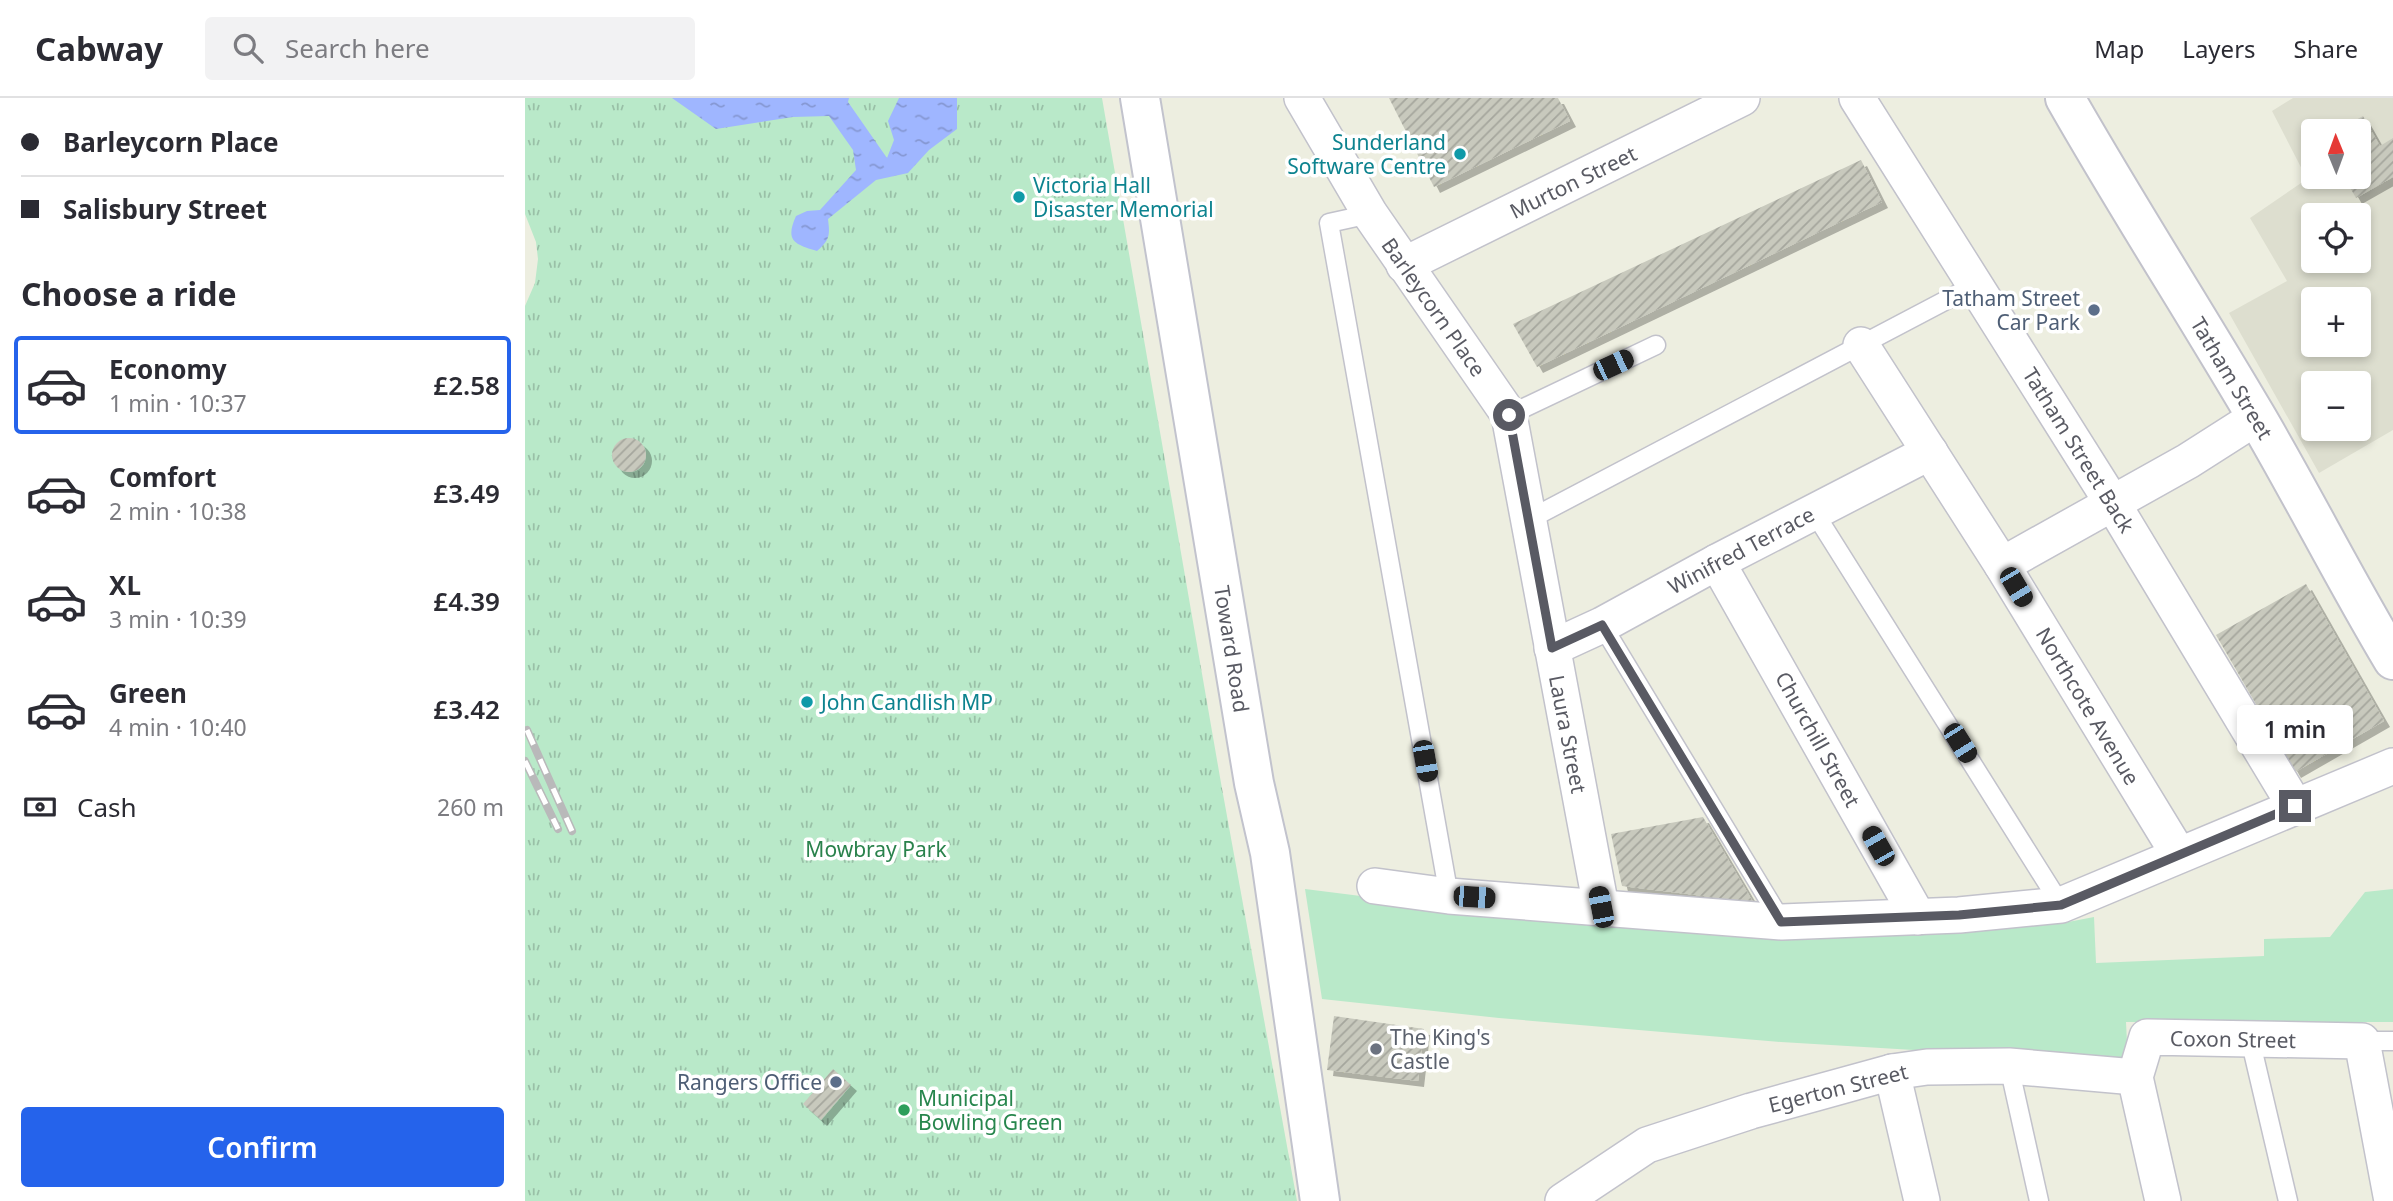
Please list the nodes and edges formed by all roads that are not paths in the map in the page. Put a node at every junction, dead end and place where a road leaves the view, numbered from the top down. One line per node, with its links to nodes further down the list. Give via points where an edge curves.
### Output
1 (1140, 98): 36 (main road, Toward Road, via 1254,783 1270,853)
2 (1302, 98): 6 (street)
3 (1742, 98): 7 (street, Murton Street)
4 (1857, 98): 8 (street, Tatham Street Back)
5 (2065, 98): 12 (main road, Tatham Street)
6 (1370, 214): 7 (street, Barleycorn Place); 26 (lane, via 1329,223)
7 (1404, 265): 11 (street, Barleycorn Place)
8 (1975, 285): 10 (lane); 14 (street, Tatham Street Back)
9 (1656, 345): 11 (lane)
10 (1861, 345): 13 (street, Northcote Avenue); 16 (lane)
11 (1509, 415): 16 (street, Barleycorn Place)
12 (2257, 417): 14 (street); 21 (main road, Tatham Street)
13 (1930, 452): 15 (street, Winifred Terrace); 18 (street, Northcote Avenue)
14 (2113, 504): 18 (street); 23 (street, Tatham Street Back)
15 (1814, 512): 17 (street, Winifred Terrace); 27 (lane)
16 (1528, 520): 20 (street, Laura Street)
17 (1717, 562): 19 (street, Winifred Terrace); 29 (street, Churchill Street)
18 (2003, 565): 24 (street, Northcote Avenue)
19 (1602, 625): 20 (street, Winifred Terrace); 30 (lane)
20 (1552, 648): 28 (street, Laura Street)
21 (2393, 660)
22 (2393, 766): 23 (street)
23 (2295, 806): 24 (street)
24 (2179, 855): 27 (street)
25 (1375, 886): 26 (street)
26 (1449, 896): 28 (street)
27 (2061, 905): 29 (street)
28 (1601, 907): 30 (street)
29 (1918, 917): 30 (street)
30 (1781, 922)
31 (2250, 1039): 32 (street, Coxon Street); 35 (street, Coxon Street, via 2147,1037); 41 (lane)
32 (2377, 1041): 42 (street)
33 (2009, 1066): 34 (street, Egerton Street); 35 (street, Egerton Street); 39 (lane)
34 (1892, 1072): 37 (street, Egerton Street, via 1647,1145); 38 (street)
35 (2135, 1077): 40 (street, Coxon Street)
36 (1320, 1201)
37 (1563, 1201)
38 (1922, 1201)
39 (2039, 1201)
40 (2164, 1201)
41 (2288, 1201)
42 (2392, 1201)

